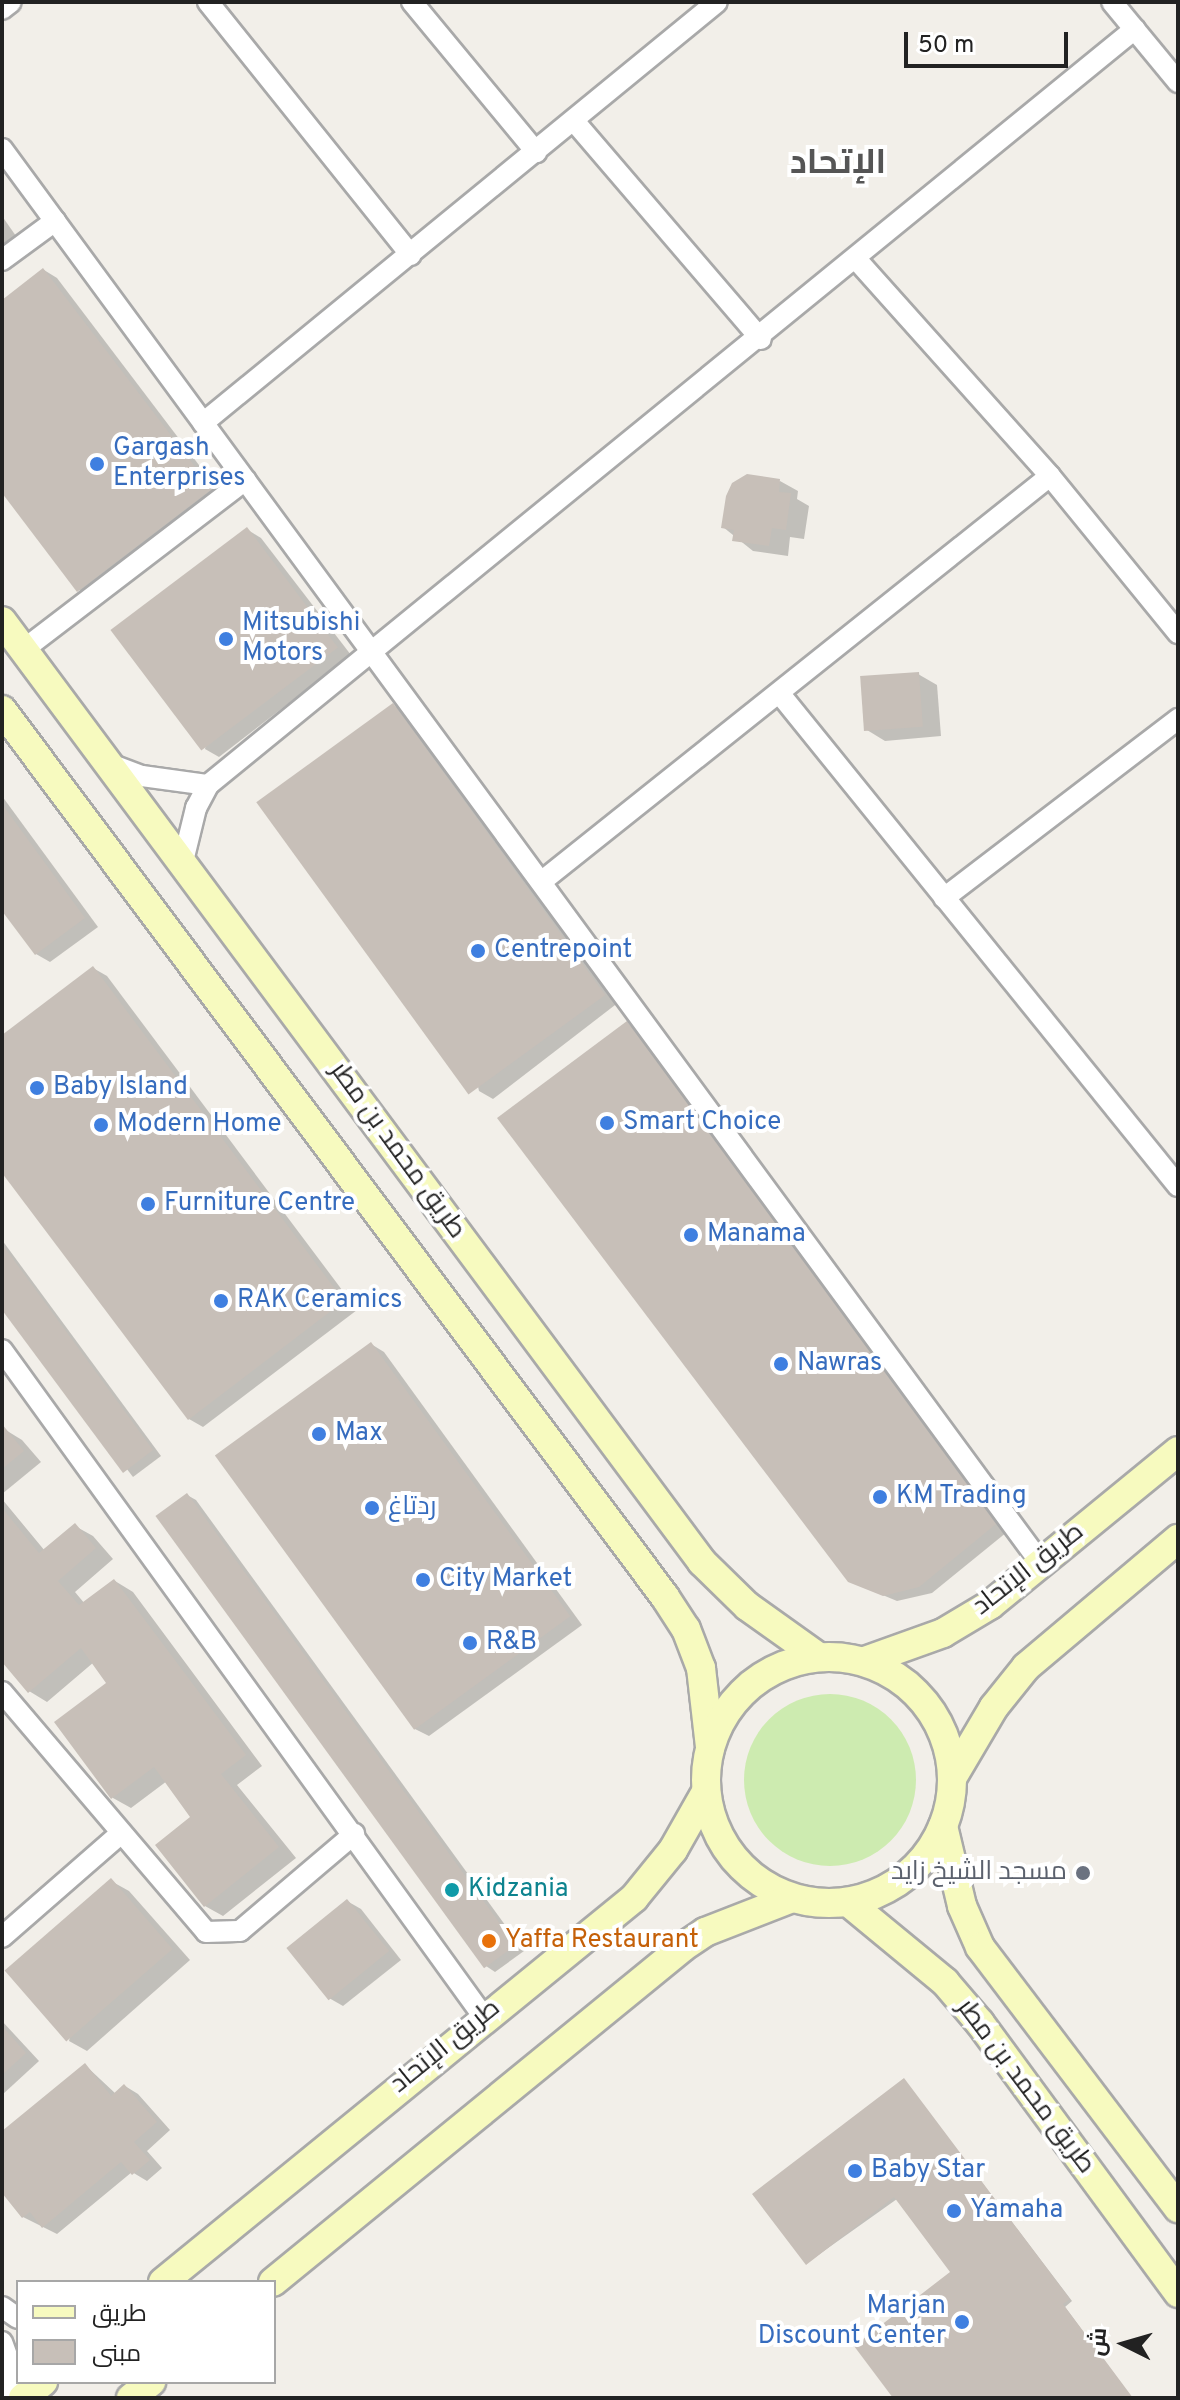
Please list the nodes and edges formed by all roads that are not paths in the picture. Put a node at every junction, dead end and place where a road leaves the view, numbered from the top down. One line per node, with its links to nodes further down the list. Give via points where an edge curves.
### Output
1 (11, 2): 6 (street)
2 (208, 2): 13 (street)
3 (412, 2): 11 (street)
4 (717, 2): 9 (street)
5 (1112, 2): 7 (street)
6 (2, 9)
7 (1135, 29): 8 (street); 14 (street)
8 (1178, 82)
9 (574, 121): 11 (street); 16 (street)
10 (2, 149): 12 (street)
11 (536, 152): 13 (street)
12 (55, 221): 15 (street); 17 (street)
13 (411, 255): 17 (street)
14 (856, 259): 16 (street); 18 (street)
15 (2, 260)
16 (761, 339): 23 (street)
17 (203, 423): 19 (street)
18 (1050, 476): 21 (street); 24 (street)
19 (245, 480): 22 (street); 23 (street)
20 (2, 621): 22 (street, طريق محمد بن مطر)
21 (1178, 633)
22 (23, 650): 27 (street, طريق محمد بن مطر)
23 (373, 654): 28 (street); 30 (street)
24 (780, 694): 30 (street); 31 (street)
25 (2, 710): 40 (street, طريق محمد بن مطر, via 665,1597 686,1629 701,1668)
26 (1178, 719): 31 (street)
27 (110, 764): 28 (street, via 142,776); 29 (street, طريق محمد بن مطر)
28 (208, 785): 29 (street, via 196,808)
29 (183, 861): 37 (street, طريق محمد بن مطر, via 702,1562 747,1606)
30 (541, 882): 36 (street)
31 (944, 898): 32 (street)
32 (1178, 1186)
33 (2, 1350): 44 (street)
34 (1178, 1451): 36 (street, طريق اﻹتحاد)
35 (1178, 1539): 41 (street, via 1026,1667 994,1707)
36 (1040, 1562): 38 (street, طريق اﻹتحاد, via 956,1626)
37 (817, 1656): 38 (street); 40 (street, via 788,1662 750,1685 721,1719)
38 (865, 1661): 41 (street, via 910,1686 928,1705 949,1752)
39 (2, 1692): 45 (street)
40 (710, 1747): 42 (street)
41 (952, 1778): 43 (street)
42 (706, 1792): 46 (street, via 712,1820 733,1858 766,1886); 49 (street, طريق اﻹتحاد, via 673,1850 634,1898)
43 (943, 1826): 47 (street, via 915,1868 873,1895); 50 (street, طريق محمد بن مطر, via 962,1906 980,1947)
44 (354, 1834): 45 (street, via 240,1931 222,1935 196,1924); 49 (street)
45 (119, 1835): 48 (street)
46 (792, 1898): 47 (street); 52 (street, via 705,1932 683,1947)
47 (848, 1902): 53 (street, طريق محمد بن مطر, via 945,1982 980,2023)
48 (2, 1937)
49 (483, 2016): 51 (street, طريق اﻹتحاد)
50 (1178, 2208)
51 (165, 2280)
52 (275, 2280)
53 (1178, 2293)
54 (2, 2342): 57 (street, via 9,2361)
55 (40, 2384): 58 (street)
56 (148, 2384): 59 (street)
57 (8, 2398)
58 (23, 2398)
59 (131, 2398)

